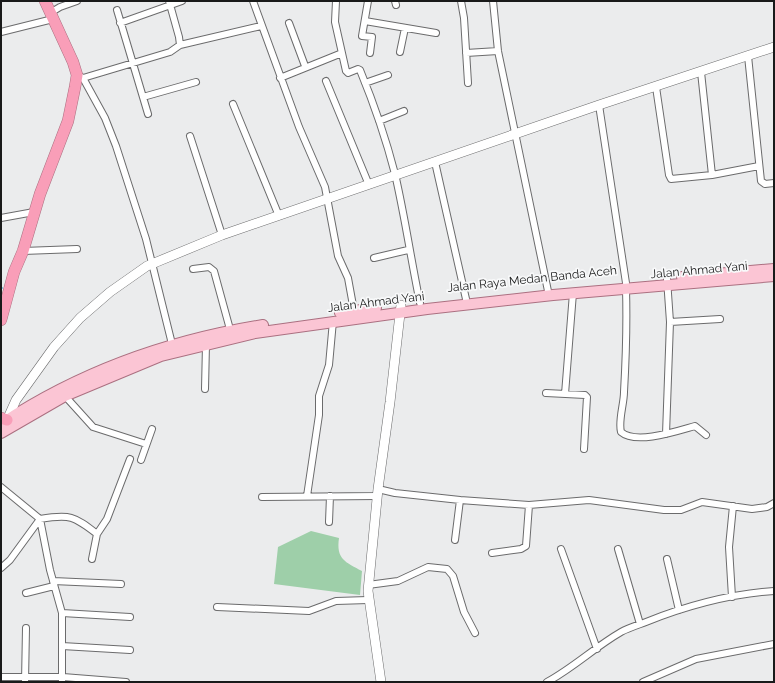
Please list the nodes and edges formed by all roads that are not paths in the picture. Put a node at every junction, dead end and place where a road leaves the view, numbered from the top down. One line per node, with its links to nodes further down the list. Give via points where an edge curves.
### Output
1 (45, 1): 12 (highway)
2 (77, 1): 10 (street)
3 (182, 1): 9 (street)
4 (253, 1): 16 (street)
5 (336, 1): 24 (street, via 335,22)
6 (368, 1): 13 (street)
7 (460, 1): 26 (street)
8 (493, 1): 22 (street)
9 (169, 3): 15 (street); 20 (street)
10 (61, 4): 12 (street)
11 (117, 10): 15 (street)
12 (52, 16): 18 (street); 32 (highway)
13 (365, 21): 17 (street); 25 (street, via 362,36 372,37)
14 (289, 23): 29 (street)
15 (120, 24): 28 (street)
16 (261, 26): 20 (street); 33 (street)
17 (405, 28): 19 (street); 23 (street)
18 (1, 32)
19 (436, 33)
20 (180, 45): 28 (street, via 170,52)
21 (774, 47): 27 (main road)
22 (498, 51): 26 (street); 45 (street)
23 (400, 52)
24 (342, 53): 29 (street); 36 (street, via 347,72 359,69)
25 (370, 53)
26 (466, 53): 37 (street)
27 (748, 56): 30 (main road); 48 (street)
28 (133, 62): 32 (street); 39 (street)
29 (305, 66): 33 (street)
30 (701, 72): 38 (main road); 50 (street)
31 (388, 75): 36 (street)
32 (80, 77): 54 (highway, via 68,121); 62 (street, via 105,118 116,146 146,239)
33 (280, 78): 53 (street)
34 (326, 81): 52 (street)
35 (196, 82): 39 (street)
36 (365, 83): 44 (street)
37 (468, 83)
38 (656, 87): 41 (main road); 50 (street, via 670,177 673,179)
39 (143, 97): 43 (street)
40 (233, 104): 55 (street)
41 (599, 105): 45 (main road); 67 (street)
42 (404, 111): 44 (street)
43 (148, 114)
44 (379, 121): 49 (street)
45 (515, 135): 47 (main road); 68 (street)
46 (190, 136): 57 (street)
47 (435, 162): 49 (main road); 70 (street)
48 (759, 166): 50 (street); 51 (street, via 763,182)
49 (395, 175): 52 (main road); 60 (street)
50 (712, 175)
51 (774, 183)
52 (369, 184): 53 (main road)
53 (328, 200): 55 (main road); 73 (street, via 338,256 348,278)
54 (34, 212): 56 (street); 59 (highway)
55 (279, 216): 57 (main road)
56 (1, 218)
57 (222, 236): 62 (main road)
58 (77, 249): 59 (street)
59 (23, 250): 75 (highway)
60 (408, 250): 61 (street); 71 (street)
61 (374, 258)
62 (151, 264): 79 (street); 85 (main road, via 110,292 80,318 54,347)
63 (774, 268): 66 (main road)
64 (193, 269): 78 (street, via 209,267 214,271)
65 (774, 276): 66 (main road, Jalan Ahmad Yani)
66 (667, 282): 67 (main road, Jalan Ahmad Yani); 77 (street)
67 (626, 286): 68 (main road, Jalan Raya Medan Banda Aceh); 69 (main road, Jalan Ahmad Yani); 88 (street, via 627,346 620,428 624,434 634,437)
68 (548, 291): 70 (main road, Jalan Raya Medan Banda Aceh)
69 (573, 293): 72 (main road, Jalan Ahmad Yani); 83 (street)
70 (466, 299): 71 (main road, Jalan Raya Medan Banda Aceh)
71 (420, 303): 72 (main road, Jalan Raya Medan Banda Aceh)
72 (400, 308): 73 (main road, Jalan Raya Medan Banda Aceh); 76 (main road, Jalan Ahmad Yani); 95 (main road)
73 (354, 311): 78 (main road, Jalan Raya Medan Banda Aceh)
74 (720, 319): 77 (street)
75 (1, 320)
76 (333, 321): 78 (main road, Jalan Ahmad Yani); 96 (street, via 329,365 319,396 320,415)
77 (670, 322): 88 (street)
78 (232, 334): 79 (main road, Jalan Raya Medan Banda Aceh); 80 (main road, Jalan Ahmad Yani)
79 (172, 344): 85 (main road, Jalan Raya Medan Banda Aceh, via 90,375)
80 (206, 344): 81 (street); 84 (main road, Jalan Ahmad Yani, via 160,356)
81 (205, 389)
82 (546, 393): 83 (street)
83 (566, 394): 91 (street, via 587,397)
84 (65, 396): 87 (main road, Jalan Ahmad Yani); 90 (street, via 93,427)
85 (3, 420)
86 (152, 429): 90 (street)
87 (1, 433)
88 (666, 434): 89 (street, via 694,426)
89 (706, 435)
90 (146, 444): 93 (street)
91 (584, 449)
92 (130, 459): 105 (street, via 107,519)
93 (141, 460)
94 (1, 487): 103 (street)
95 (378, 492): 97 (street); 99 (street); 115 (main road)
96 (307, 496): 97 (street); 98 (street)
97 (330, 496): 104 (street)
98 (262, 497)
99 (460, 500): 101 (street); 106 (street)
100 (774, 503): 102 (street, via 759,509)
101 (529, 505): 102 (street, via 577,500 664,510 681,510 702,502); 109 (street, via 526,546)
102 (733, 506): 118 (street, via 729,547)
103 (40, 519): 105 (street, via 60,515 74,517); 112 (street, via 10,560); 113 (street)
104 (329, 522)
105 (97, 534): 110 (street)
106 (455, 540)
107 (562, 549): 129 (street)
108 (618, 549): 124 (street)
109 (492, 553)
110 (92, 558)
111 (667, 559): 121 (street)
112 (1, 568)
113 (54, 583): 114 (street); 117 (street); 122 (street)
114 (121, 584)
115 (368, 585): 119 (main road); 126 (street, via 398,580 428,567 447,569 453,576 464,612)
116 (774, 591): 118 (street)
117 (26, 593)
118 (732, 597): 121 (street)
119 (368, 600): 120 (street, via 336,601 309,611); 135 (main road)
120 (217, 607)
121 (678, 610): 124 (street)
122 (62, 613): 123 (street); 128 (street)
123 (130, 617)
124 (640, 624): 129 (street)
125 (26, 628): 132 (street)
126 (475, 633)
127 (774, 644): 137 (street, via 696,659)
128 (62, 646): 130 (street); 133 (street)
129 (597, 648): 136 (street)
130 (130, 650)
131 (1, 677): 132 (street)
132 (25, 680): 133 (street)
133 (63, 680): 134 (street)
134 (126, 682)
135 (381, 682)
136 (547, 682)
137 (643, 682)

